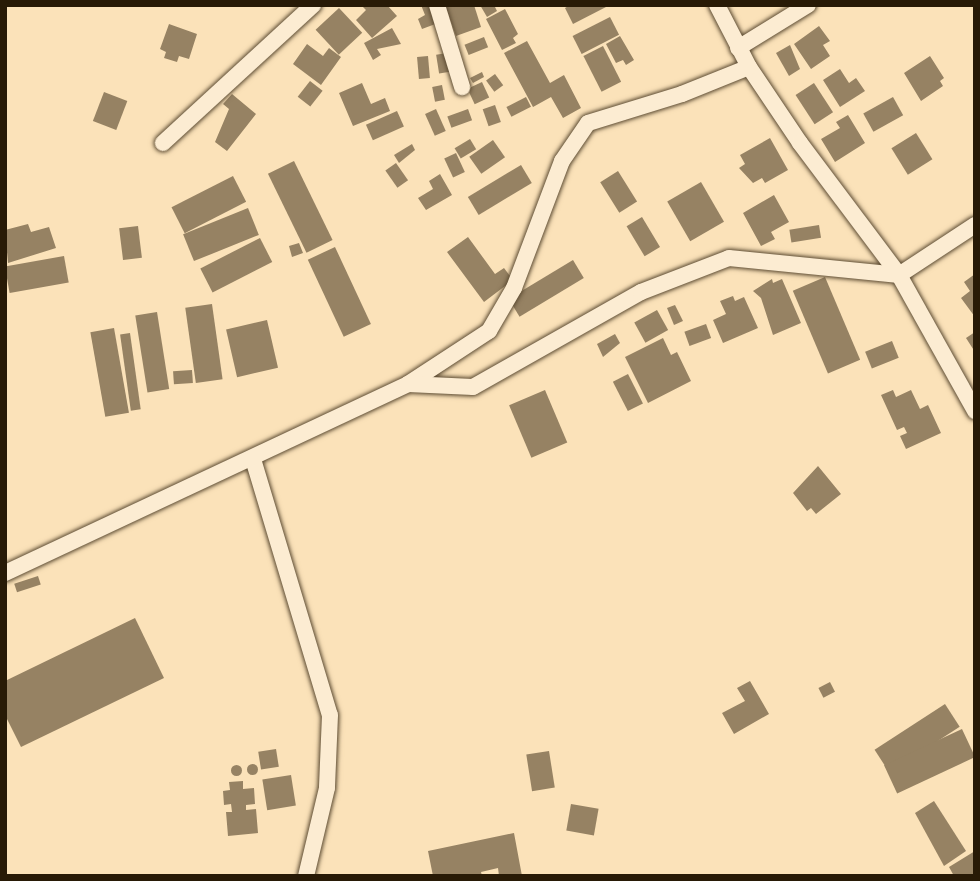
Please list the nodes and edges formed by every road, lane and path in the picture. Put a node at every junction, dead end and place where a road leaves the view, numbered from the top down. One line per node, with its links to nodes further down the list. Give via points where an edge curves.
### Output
1 (313, 5): 8 (street)
2 (437, 5): 7 (street)
3 (717, 5): 5 (street)
4 (808, 5): 5 (street)
5 (738, 48): 6 (street)
6 (749, 67): 10 (street); 11 (street, via 588,123 562,161 514,288 489,331)
7 (462, 86)
8 (163, 143)
9 (975, 225): 10 (street)
10 (899, 275): 11 (street, via 729,258 641,292 473,387); 12 (street)
11 (408, 384): 13 (street)
12 (975, 411)
13 (253, 458): 14 (street); 15 (street, via 330,715 327,788)
14 (5, 573)
15 (306, 876)

